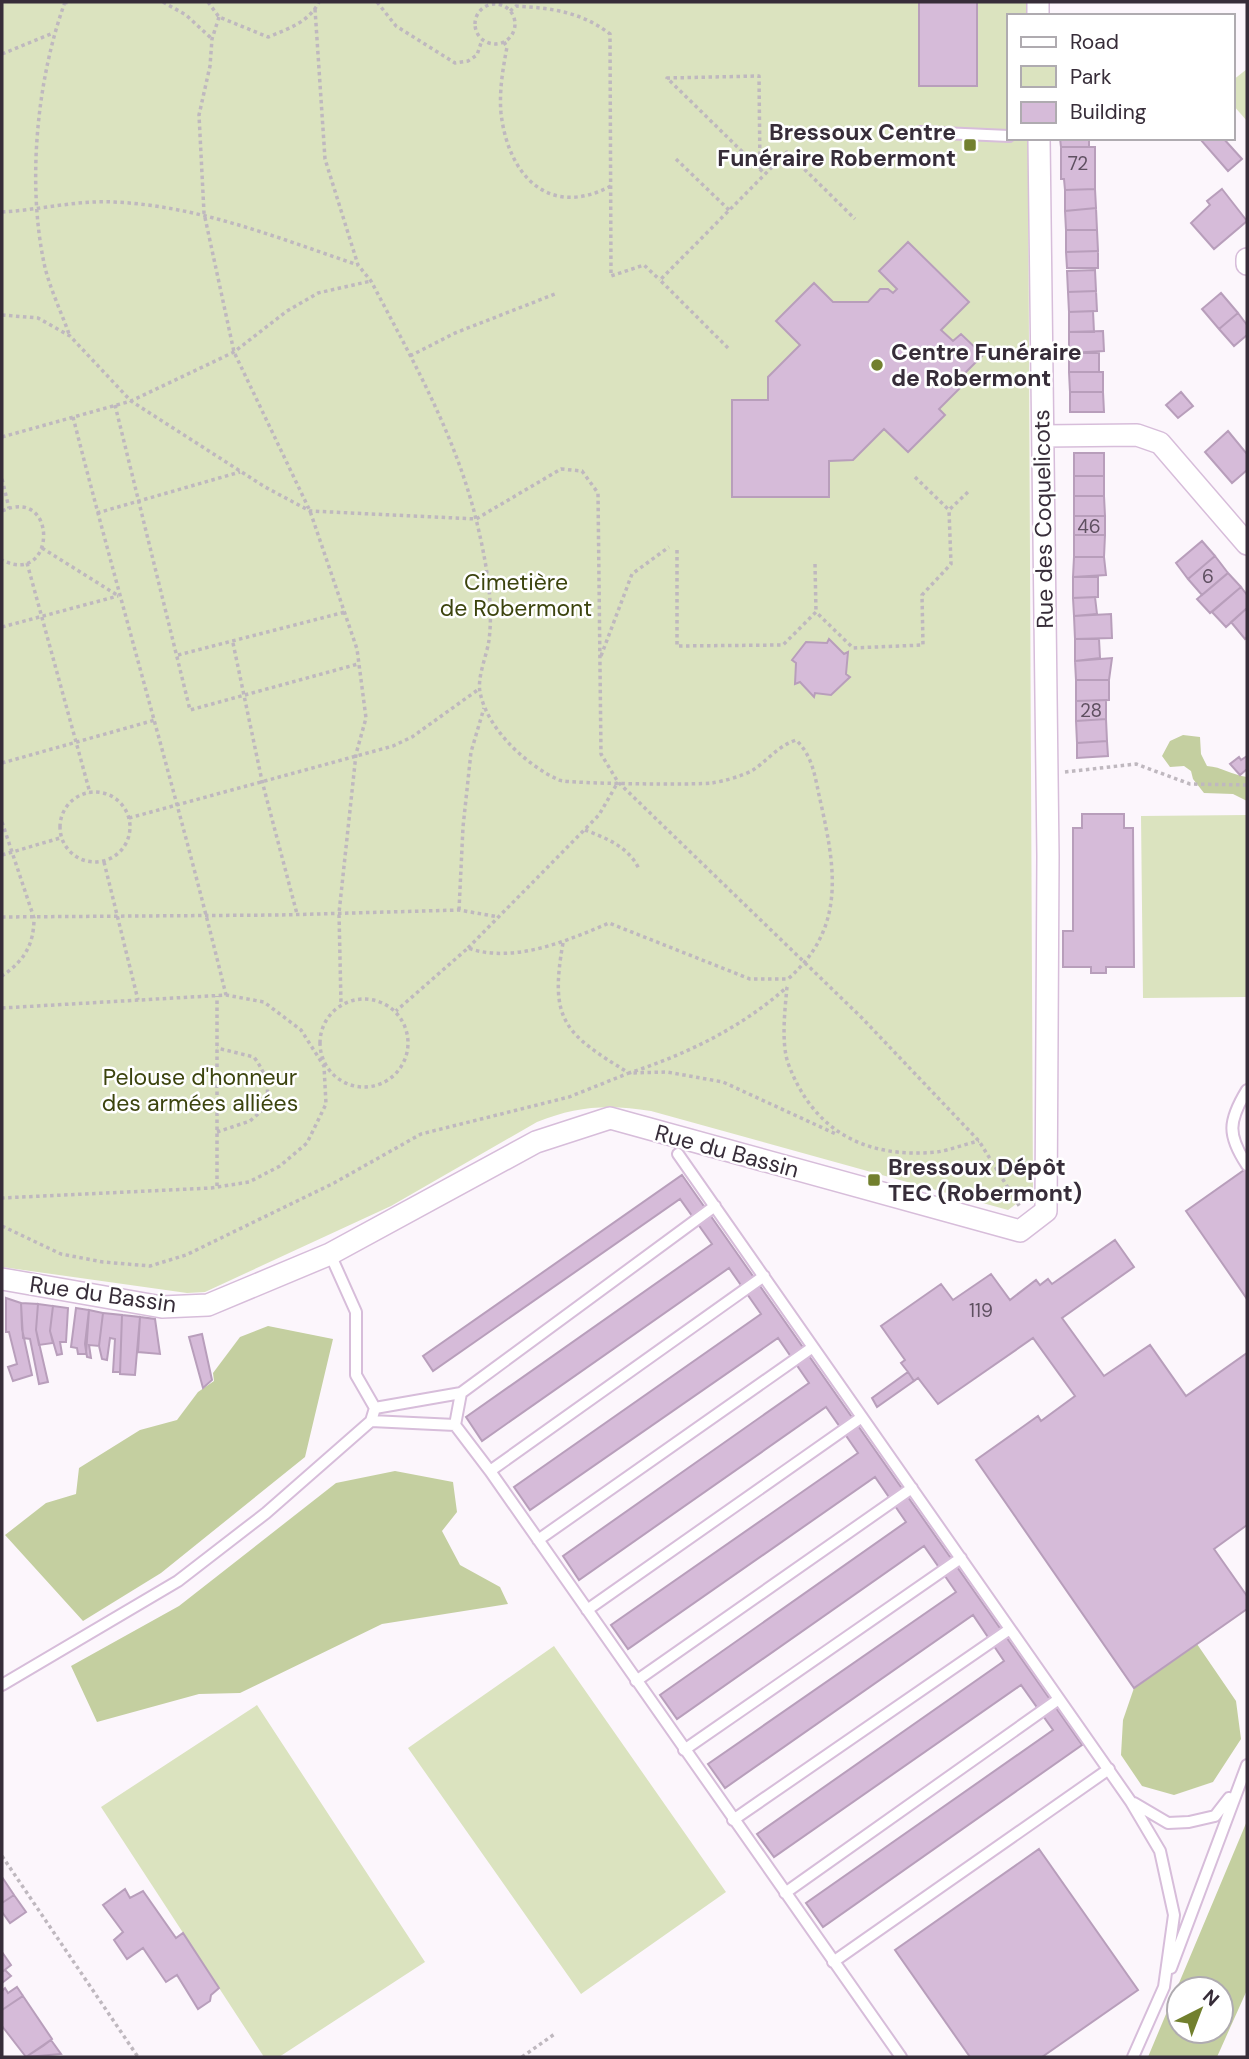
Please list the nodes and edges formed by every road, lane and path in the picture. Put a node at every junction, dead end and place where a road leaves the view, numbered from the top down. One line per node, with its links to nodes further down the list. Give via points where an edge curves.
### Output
1 (71, 2): 6 (path)
2 (163, 2): 13 (path)
3 (208, 2): 8 (path)
4 (319, 2): 9 (path)
5 (377, 2): 14 (path, via 396,26 454,63 477,55)
6 (64, 3): 12 (path)
7 (488, 3): 10 (path); 14 (path, via 475,20)
8 (213, 4): 11 (path)
9 (315, 9): 11 (path, via 295,27 268,37); 29 (path, via 325,159)
10 (510, 11): 15 (path, via 514,30); 23 (path, via 516,6 546,7 591,19 610,34)
11 (219, 17): 13 (path)
12 (53, 33): 16 (path); 24 (path, via 35,154)
13 (212, 39): 27 (path, via 199,115)
14 (482, 40): 15 (path)
15 (504, 42): 23 (path, via 501,111 508,145 522,173 541,192 562,197 589,197)
16 (2, 54)
17 (920, 132): 18 (lane)
18 (1007, 136)
19 (1039, 140): 41 (street, Rue des Coquelicots)
20 (676, 159): 25 (path)
21 (760, 169): 21 (path, via 713,124 667,78 759,76); 22 (path)
22 (765, 174): 25 (path); 28 (path, via 787,152)
23 (611, 186): 30 (path, via 611,276 644,265)
24 (38, 210): 26 (path); 27 (path, via 112,201); 34 (path, via 44,263)
25 (729, 210): 30 (path)
26 (2, 212)
27 (204, 213): 29 (path); 36 (path)
28 (855, 219)
29 (358, 265): 31 (path)
30 (660, 280): 35 (path)
31 (371, 281): 36 (path, via 318,293); 37 (path)
32 (555, 293): 37 (path)
33 (2, 315): 34 (path, via 38,318)
34 (70, 336): 38 (path)
35 (728, 348)
36 (234, 352): 38 (path); 51 (path)
37 (410, 356): 53 (path, via 461,469)
38 (131, 401): 39 (path); 43 (path)
39 (115, 405): 40 (path); 47 (path)
40 (73, 417): 42 (path); 52 (path)
41 (1043, 436): 54 (street, via 1137,435 1160,443); 78 (street, Rue des Coquelicots)
42 (2, 437)
43 (241, 471): 47 (path); 51 (path)
44 (915, 477): 50 (path)
45 (2, 479): 48 (path)
46 (970, 490): 50 (path)
47 (137, 500): 52 (path); 68 (path)
48 (9, 508): 49 (path); 57 (path, via 23,507 39,517 45,535)
49 (2, 510)
50 (949, 510): 64 (path, via 951,564 922,595 923,645 853,648)
51 (310, 511): 53 (path); 63 (path)
52 (97, 513): 62 (path)
53 (476, 519): 69 (path, via 561,469 582,471 598,493); 71 (path, via 487,577 489,637)
54 (1240, 519): 55 (street)
55 (1247, 544)
56 (669, 547): 69 (path, via 632,574)
57 (42, 548): 60 (path); 62 (path)
58 (677, 550): 64 (path, via 677,646 783,645)
59 (2, 560): 60 (path, via 14,565)
60 (27, 563): 65 (path)
61 (815, 564): 64 (path)
62 (118, 596): 65 (path); 74 (path)
63 (345, 612): 67 (path); 70 (path)
64 (816, 612)
65 (39, 617): 66 (path); 75 (path)
66 (2, 627)
67 (233, 643): 68 (path); 72 (path)
68 (178, 655): 72 (path, via 190,710)
69 (600, 658): 80 (path, via 601,754)
70 (359, 663): 72 (path); 76 (path, via 366,718)
71 (479, 689): 73 (path); 76 (path, via 412,737 372,753)
72 (244, 697): 79 (path)
73 (485, 706): 80 (path, via 517,752 560,781); 92 (path, via 471,752)
74 (155, 720): 75 (path); 83 (path)
75 (75, 743): 77 (path); 82 (path)
76 (356, 754): 79 (path); 93 (path)
77 (2, 764)
78 (1047, 773): 81 (path, via 1136,764 1190,784); 124 (street, via 1046,1211)
79 (262, 781): 83 (path); 95 (path)
80 (618, 782): 86 (path, via 599,816); 102 (path); 102 (path, via 712,783 751,771 796,740 810,753 829,840 834,892 825,930)
81 (1247, 785)
82 (90, 793): 84 (path, via 117,799); 87 (path, via 74,798 60,821)
83 (179, 804): 84 (path); 94 (path)
84 (129, 818): 90 (path, via 130,831 122,850)
85 (2, 822): 88 (path)
86 (585, 830): 91 (path, via 611,840 634,858); 98 (path)
87 (60, 838): 88 (path); 90 (path, via 72,855)
88 (10, 852): 89 (path); 99 (path)
89 (2, 855)
90 (104, 862): 96 (path)
91 (639, 869)
92 (459, 910): 93 (path); 98 (path)
93 (339, 913): 95 (path); 109 (path)
94 (206, 914): 95 (path); 96 (path); 106 (path)
95 (297, 914)
96 (118, 916): 99 (path); 108 (path)
97 (2, 917): 99 (path)
98 (499, 917): 101 (path)
99 (34, 918): 103 (path, via 30,948 17,966)
100 (562, 943): 101 (path, via 488,955); 104 (path, via 609,923 750,979); 114 (path, via 556,1000 568,1027 589,1048)
101 (468, 948): 111 (path)
102 (805, 964): 104 (path); 118 (path)
103 (2, 976)
104 (788, 979): 105 (path)
105 (787, 987): 114 (path, via 715,1038); 117 (path, via 787,1060 811,1109)
106 (226, 995): 107 (path); 113 (path, via 264,1002 301,1030)
107 (217, 996): 108 (path); 112 (path)
108 (138, 1000): 110 (path)
109 (341, 1004): 111 (path, via 369,998); 113 (path, via 320,1028)
110 (2, 1008)
111 (396, 1011): 113 (path, via 410,1039 400,1072 376,1088 351,1088)
112 (217, 1048): 116 (path); 116 (path, via 254,1057 269,1088 266,1107 250,1121)
113 (324, 1066): 121 (path, via 326,1104 307,1143 280,1166 249,1182)
114 (629, 1073): 117 (path, via 667,1072 723,1082); 125 (path, via 569,1097 421,1134 211,1243 150,1266 61,1254)
115 (1247, 1090): 120 (lane, via 1233,1117 1232,1143)
116 (217, 1132): 121 (path)
117 (838, 1135): 118 (path, via 895,1152 938,1152)
118 (979, 1141): 124 (path)
119 (678, 1154): 123 (lane)
120 (1247, 1165)
121 (217, 1187): 122 (path)
122 (2, 1198)
123 (715, 1206): 127 (lane); 130 (lane)
124 (1030, 1223): 126 (street, Rue du Bassin, via 1020,1231 610,1118 536,1142)
125 (2, 1226)
126 (330, 1254): 128 (street, Rue du Bassin, via 208,1305 162,1307); 131 (lane, via 356,1312 356,1375)
127 (764, 1276): 129 (lane); 135 (lane)
128 (2, 1279)
129 (813, 1347): 132 (lane); 137 (lane)
130 (461, 1393): 131 (lane); 134 (lane)
131 (375, 1408): 133 (lane)
132 (862, 1417): 136 (lane); 139 (lane)
133 (371, 1421): 134 (lane); 142 (lane, via 266,1513 178,1581)
134 (454, 1425): 135 (lane)
135 (491, 1471): 137 (lane)
136 (912, 1488): 138 (lane); 141 (lane)
137 (538, 1540): 139 (lane)
138 (961, 1558): 140 (lane); 144 (lane)
139 (587, 1610): 141 (lane)
140 (1010, 1629): 143 (lane); 149 (lane)
141 (636, 1681): 144 (lane)
142 (2, 1685)
143 (1059, 1699): 146 (lane); 151 (lane)
144 (684, 1750): 149 (lane)
145 (1247, 1765): 147 (lane)
146 (1108, 1769): 148 (lane); 152 (lane)
147 (1237, 1787): 148 (lane, via 1215,1816 1189,1822 1168,1823); 153 (lane)
148 (1131, 1802): 153 (lane, via 1160,1851 1174,1914)
149 (733, 1820): 151 (lane)
150 (2, 1856): 155 (path)
151 (785, 1894): 152 (lane)
152 (832, 1962): 157 (lane)
153 (1164, 1987): 158 (lane)
154 (555, 2033): 156 (path)
155 (138, 2057)
156 (522, 2057)
157 (901, 2057)
158 (1133, 2057)

